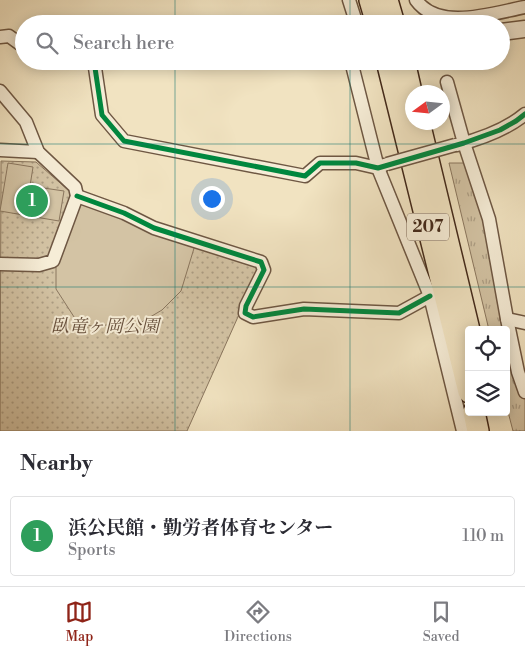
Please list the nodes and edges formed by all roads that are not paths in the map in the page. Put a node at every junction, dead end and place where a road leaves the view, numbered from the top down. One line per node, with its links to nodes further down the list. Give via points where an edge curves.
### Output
1 (349, 0): 6 (street)
2 (370, 0): 7 (highway)
3 (387, 0): 8 (highway)
4 (416, 0): 9 (street)
5 (525, 6): 10 (street)
6 (357, 15)
7 (364, 15)
8 (391, 15)
9 (434, 15)
10 (482, 15)
11 (525, 29): 12 (street)
12 (510, 31)
13 (0, 37): 14 (street, via 9,36)
14 (15, 40)
15 (95, 70): 27 (street, via 102,115 124,141 305,176 320,163)
16 (354, 70): 27 (street)
17 (389, 70): 34 (highway, 207)
18 (406, 70): 20 (highway)
19 (447, 82): 24 (street)
20 (409, 85)
21 (0, 91): 26 (street, via 26,122)
22 (525, 114): 24 (street, via 500,130)
23 (421, 130): 33 (highway, 207)
24 (459, 144): 27 (street, bridge); 31 (street, via 489,219)
25 (0, 150): 26 (street)
26 (38, 152): 28 (street, via 75,187)
27 (382, 166): 30 (street)
28 (77, 196): 29 (street, via 52,262); 30 (street, via 154,228 261,262 264,270 246,306 245,314 253,318 304,309 399,313)
29 (0, 264)
30 (430, 296): 38 (street)
31 (507, 318): 32 (street); 35 (street)
32 (525, 323)
33 (468, 326)
34 (465, 376)
35 (525, 392)
36 (475, 416): 39 (highway)
37 (489, 416): 40 (highway)
38 (463, 431)
39 (478, 431)
40 (492, 431)

